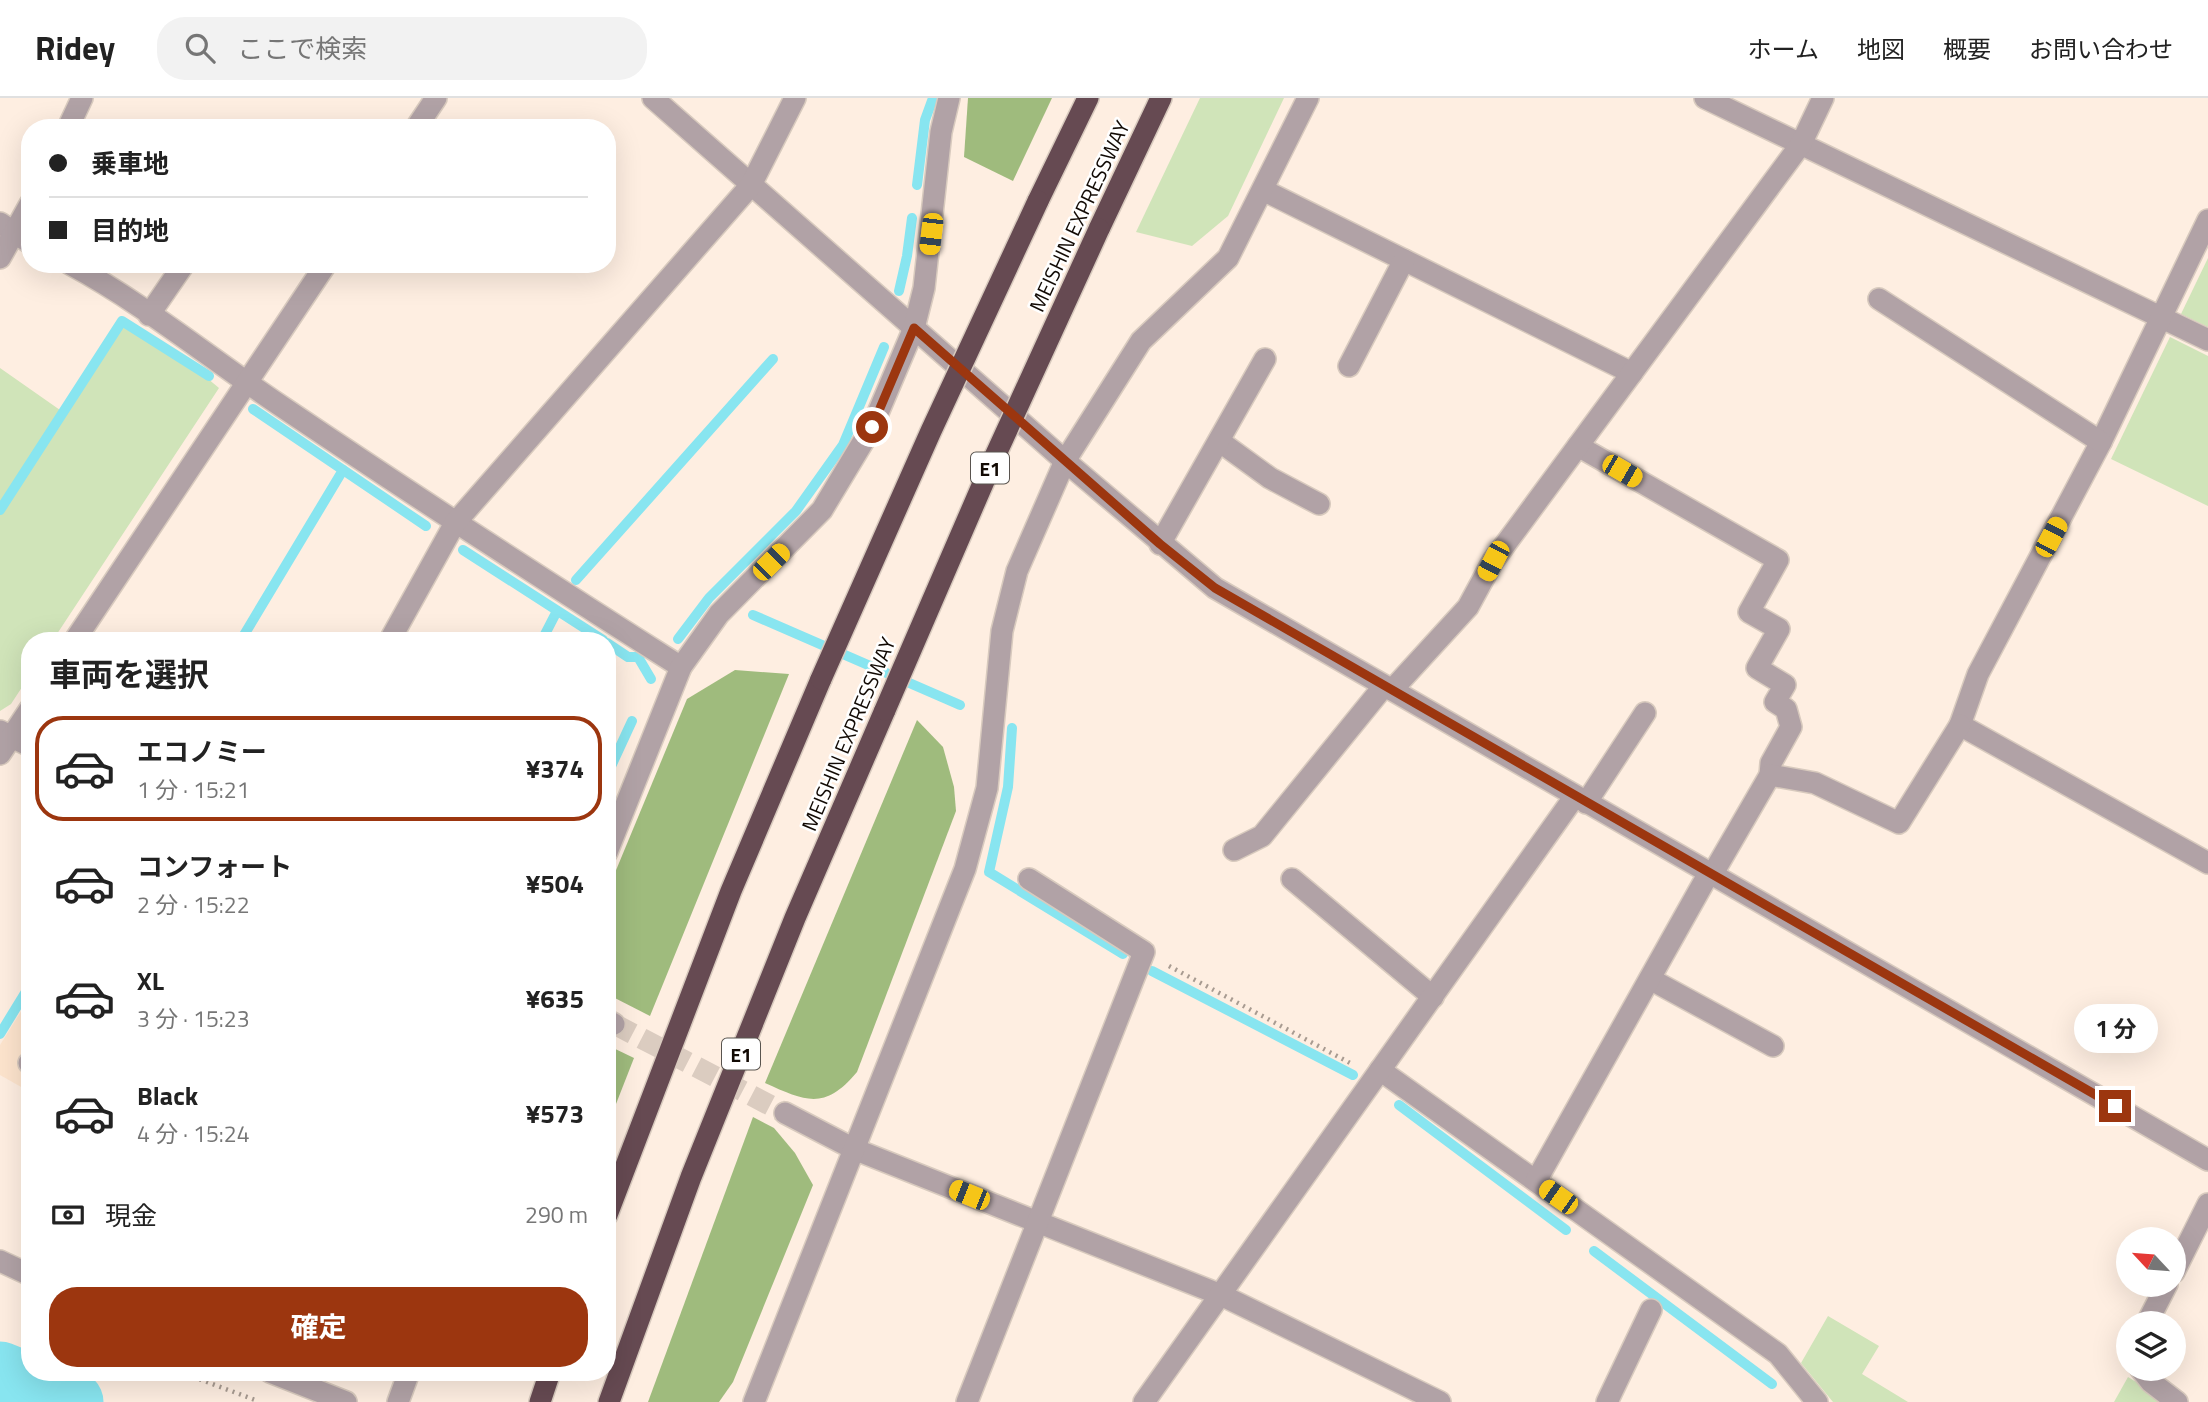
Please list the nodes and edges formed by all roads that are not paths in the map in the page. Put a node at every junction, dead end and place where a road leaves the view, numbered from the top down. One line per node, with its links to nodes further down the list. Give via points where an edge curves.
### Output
1 (82, 98): 11 (street)
2 (436, 98): 12 (street)
3 (653, 98): 14 (street)
4 (795, 98): 14 (street)
5 (949, 98): 26 (street, via 924,288)
6 (1088, 98): 63 (highway, MEISHIN EXPRESSWAY, bridge, via 931,431 821,680 731,891)
7 (1161, 98): 74 (highway, MEISHIN EXPRESSWAY / E1, bridge, via 991,465 795,918)
8 (1308, 98): 15 (street)
9 (1705, 98): 13 (street)
10 (1823, 98): 13 (street)
11 (72, 119)
12 (422, 119)
13 (1801, 144): 25 (street); 30 (street)
14 (751, 185): 26 (street); 37 (street)
15 (1263, 191): 19 (street); 35 (street, via 1228,258 1141,341)
16 (2208, 220): 25 (street)
17 (15, 234): 18 (street)
18 (0, 258)
19 (1404, 260): 29 (street); 30 (street)
20 (87, 273): 24 (street)
21 (178, 273): 24 (street)
22 (320, 273): 31 (street)
23 (1878, 299): 33 (street)
24 (149, 315): 31 (street)
25 (2161, 318): 27 (street); 33 (street)
26 (914, 328): 35 (street); 41 (street, via 872,427 822,510 719,614)
27 (2208, 340)
28 (1265, 359): 32 (street)
29 (1349, 366)
30 (1632, 373): 34 (street)
31 (247, 383): 37 (street); 39 (street)
32 (1219, 441): 36 (street, via 1270,478); 38 (street)
33 (2101, 442): 45 (street, via 1978,674)
34 (1578, 446): 42 (street, via 1493,561 1468,607); 47 (street, via 1778,560 1749,612 1779,629 1757,668 1785,685 1775,702 1786,709 1791,727)
35 (1065, 461): 38 (street); 60 (street, via 1017,571 1002,631 987,788 965,869)
36 (1319, 504)
37 (455, 523): 40 (street); 41 (street)
38 (1160, 544): 42 (street, via 1215,588)
39 (80, 632)
40 (394, 632)
41 (681, 667): 49 (street)
42 (1388, 688): 48 (street); 50 (street, via 1262,836)
43 (1645, 713): 48 (street)
44 (21, 724): 46 (street)
45 (1960, 725): 47 (street, via 1899,823 1815,783); 51 (street)
46 (10, 742)
47 (1770, 775): 52 (street)
48 (1581, 799): 52 (street); 56 (street)
49 (616, 830)
50 (1234, 850)
51 (2205, 854)
52 (1711, 874): 55 (street); 61 (street)
53 (1029, 879): 65 (street, via 1144,952)
54 (1292, 879): 56 (street)
55 (1650, 979): 57 (street); 62 (street)
56 (1433, 997): 58 (street)
57 (1773, 1046)
58 (1378, 1073): 62 (street); 69 (street)
59 (785, 1113): 60 (street)
60 (854, 1149): 65 (street); 81 (street)
61 (2208, 1160)
62 (1536, 1181): 86 (street, via 1778,1354)
63 (616, 1191)
64 (2208, 1204): 66 (street)
65 (1038, 1222): 69 (street); 82 (street)
66 (2186, 1248)
67 (0, 1261): 68 (street)
68 (21, 1271)
69 (1221, 1295): 83 (street); 84 (street)
70 (1651, 1310): 85 (street)
71 (293, 1381): 78 (street)
72 (406, 1381): 79 (street)
73 (548, 1381): 77 (highway)
74 (616, 1381)
75 (616, 1381): 80 (highway, MEISHIN EXPRESSWAY / E1, bridge)
76 (2150, 1381): 87 (street)
77 (540, 1401)
78 (346, 1402)
79 (398, 1402)
80 (608, 1402)
81 (754, 1402)
82 (967, 1402)
83 (1144, 1402)
84 (1440, 1402)
85 (1607, 1402)
86 (1817, 1402)
87 (2177, 1402)

